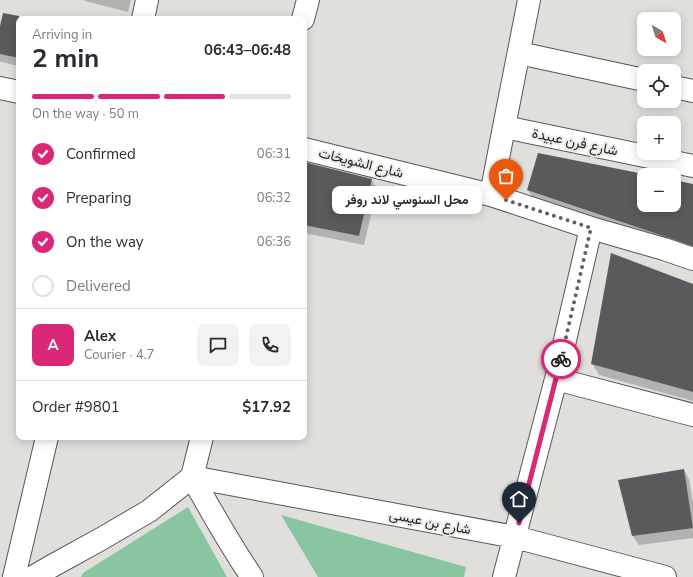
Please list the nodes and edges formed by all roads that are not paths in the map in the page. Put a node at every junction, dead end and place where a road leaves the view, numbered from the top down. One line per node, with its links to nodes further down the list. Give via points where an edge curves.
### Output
1 (147, 0): 4 (street)
2 (308, 0): 5 (street)
3 (529, 0): 6 (street)
4 (144, 16)
5 (304, 16)
6 (519, 53): 7 (street); 12 (street)
7 (637, 78)
8 (0, 88): 10 (street)
9 (681, 88): 11 (street)
10 (16, 91)
11 (693, 91)
12 (504, 127): 14 (street, شارع فرن عبيدة); 15 (street)
13 (307, 150): 15 (street, شارع الشويخات)
14 (693, 166)
15 (491, 195): 16 (street, شارع الشويخات)
16 (591, 228): 17 (street, شارع الشويخات); 18 (street)
17 (693, 259)
18 (556, 379): 19 (street); 23 (street)
19 (693, 415)
20 (46, 440): 24 (street)
21 (201, 440): 22 (street)
22 (192, 477): 23 (street, شارع بن عيسى); 25 (street, via 149,511); 26 (street, via 216,521)
23 (515, 537): 27 (street); 28 (street, شارع بن عيسى)
24 (14, 577)
25 (33, 577)
26 (252, 577)
27 (504, 577)
28 (665, 577)

